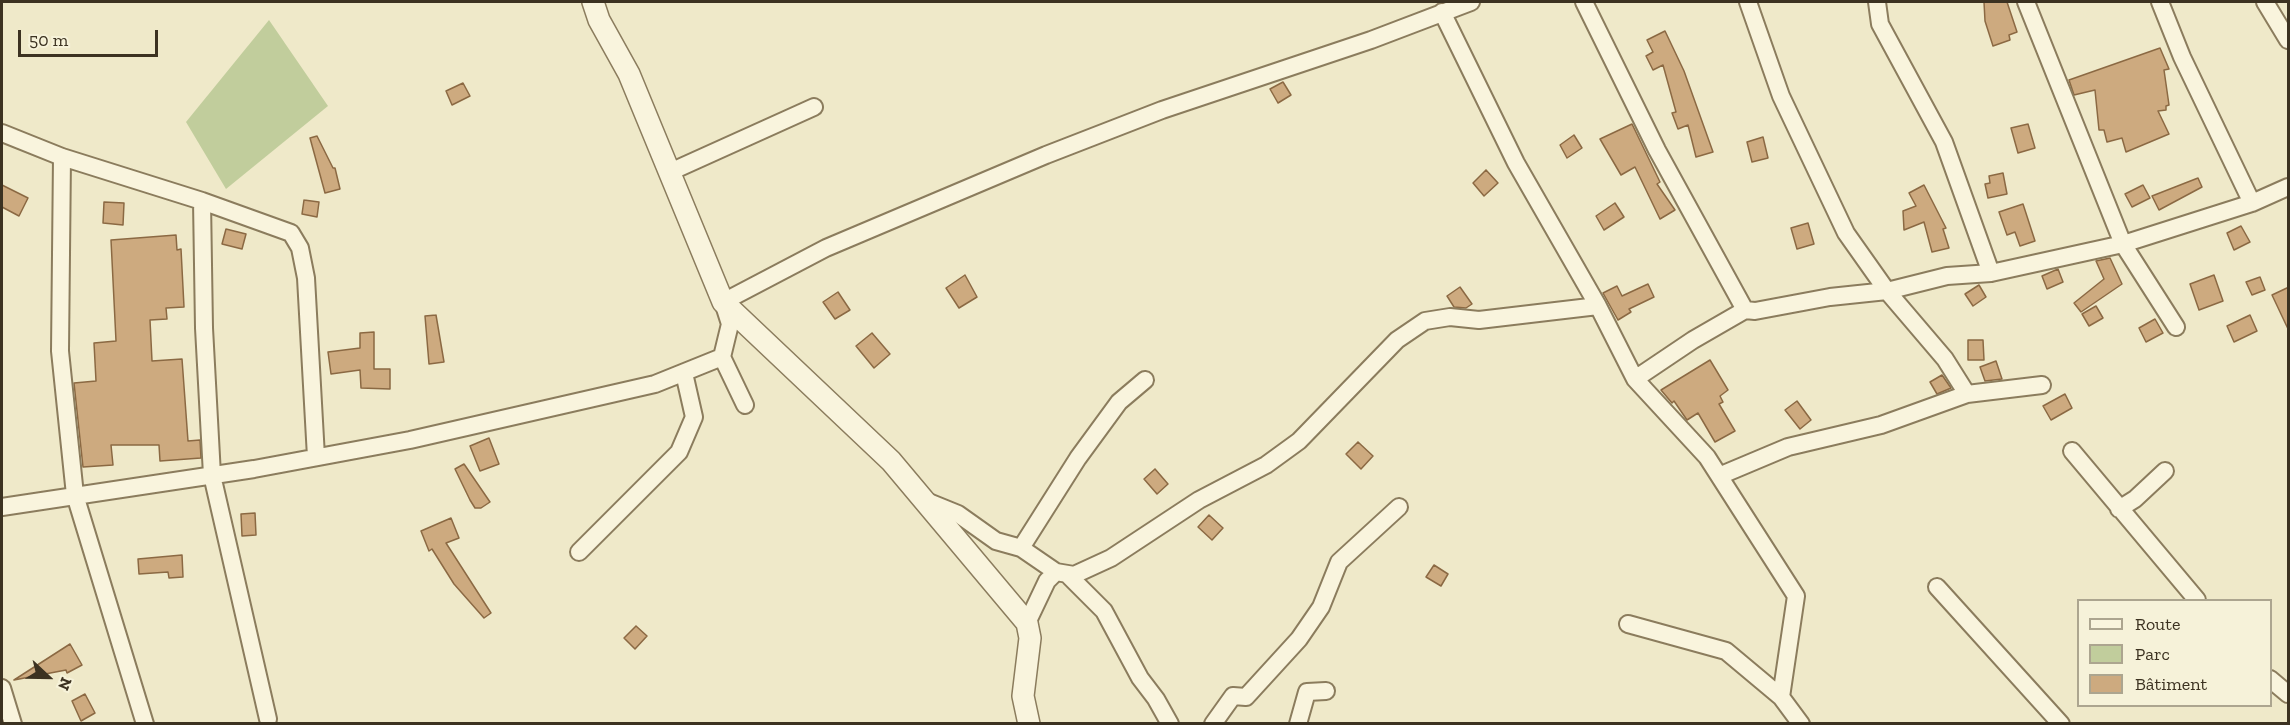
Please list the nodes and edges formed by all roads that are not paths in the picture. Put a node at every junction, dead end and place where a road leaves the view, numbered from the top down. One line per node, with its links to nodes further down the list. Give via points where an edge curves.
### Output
1 (594, 2): 14 (street)
2 (1471, 2): 9 (street)
3 (1584, 2): 23 (street, via 1657,150)
4 (1748, 2): 20 (street, via 1781,96 1846,233)
5 (1877, 2): 19 (street, via 1880,24 1944,142)
6 (2026, 2): 18 (street)
7 (2160, 2): 17 (street)
8 (2265, 2): 10 (street)
9 (1442, 12): 21 (street, via 1046,155 826,248); 22 (street, via 1516,163)
10 (2289, 40)
11 (814, 107): 14 (street)
12 (2, 133): 13 (street)
13 (62, 157): 16 (street); 37 (street, via 60,351)
14 (670, 172): 21 (street)
15 (2289, 187): 17 (street)
16 (202, 201): 33 (street, via 291,234 300,248 306,278); 35 (street)
17 (2252, 203): 18 (street)
18 (2123, 244): 19 (street); 24 (street)
19 (1991, 273): 20 (street, via 1947,276)
20 (1887, 291): 23 (street); 30 (street, via 1945,359)
21 (723, 302): 25 (street, via 730,324); 38 (street, via 856,426)
22 (1598, 306): 27 (street); 44 (street, via 1479,320 1450,317 1425,321 1397,340 1299,441 1266,465 1200,500 1111,558 1074,575)
23 (1745, 310): 27 (street)
24 (2176, 327)
25 (722, 357): 26 (street); 31 (street)
26 (684, 373): 33 (street, via 655,384 410,440); 43 (street, via 694,417 679,452)
27 (1635, 379): 36 (street, via 1707,457)
28 (1145, 380): 42 (street, via 1119,402)
29 (2042, 385): 30 (street)
30 (1967, 394): 36 (street, via 1881,425 1788,447)
31 (745, 405)
32 (2072, 451): 41 (street)
33 (316, 457): 35 (street)
34 (2166, 471): 41 (street, via 2135,500)
35 (212, 475): 37 (street); 54 (street)
36 (1719, 476): 53 (street, via 1797,596)
37 (75, 495): 39 (street); 56 (street)
38 (925, 500): 42 (street, via 958,514 996,541); 47 (street)
39 (2, 507)
40 (1399, 507): 59 (street, via 1339,562 1321,607 1299,639 1246,697 1233,696)
41 (2119, 509): 46 (street)
42 (1021, 548): 44 (street)
43 (579, 552)
44 (1062, 573): 47 (street, via 1047,581); 58 (street, via 1104,611)
45 (1937, 587): 62 (street)
46 (2196, 599)
47 (1027, 623): 57 (street, via 1030,638 1023,696)
48 (1628, 624): 53 (street, via 1726,651)
49 (2272, 680): 52 (street)
50 (2, 688): 55 (street)
51 (1326, 691): 60 (street, via 1307,692)
52 (2289, 694)
53 (1780, 697): 61 (street)
54 (268, 719)
55 (13, 723)
56 (145, 723)
57 (1029, 723)
58 (1170, 723)
59 (1213, 723)
60 (1298, 723)
61 (1800, 723)
62 (2061, 723)

